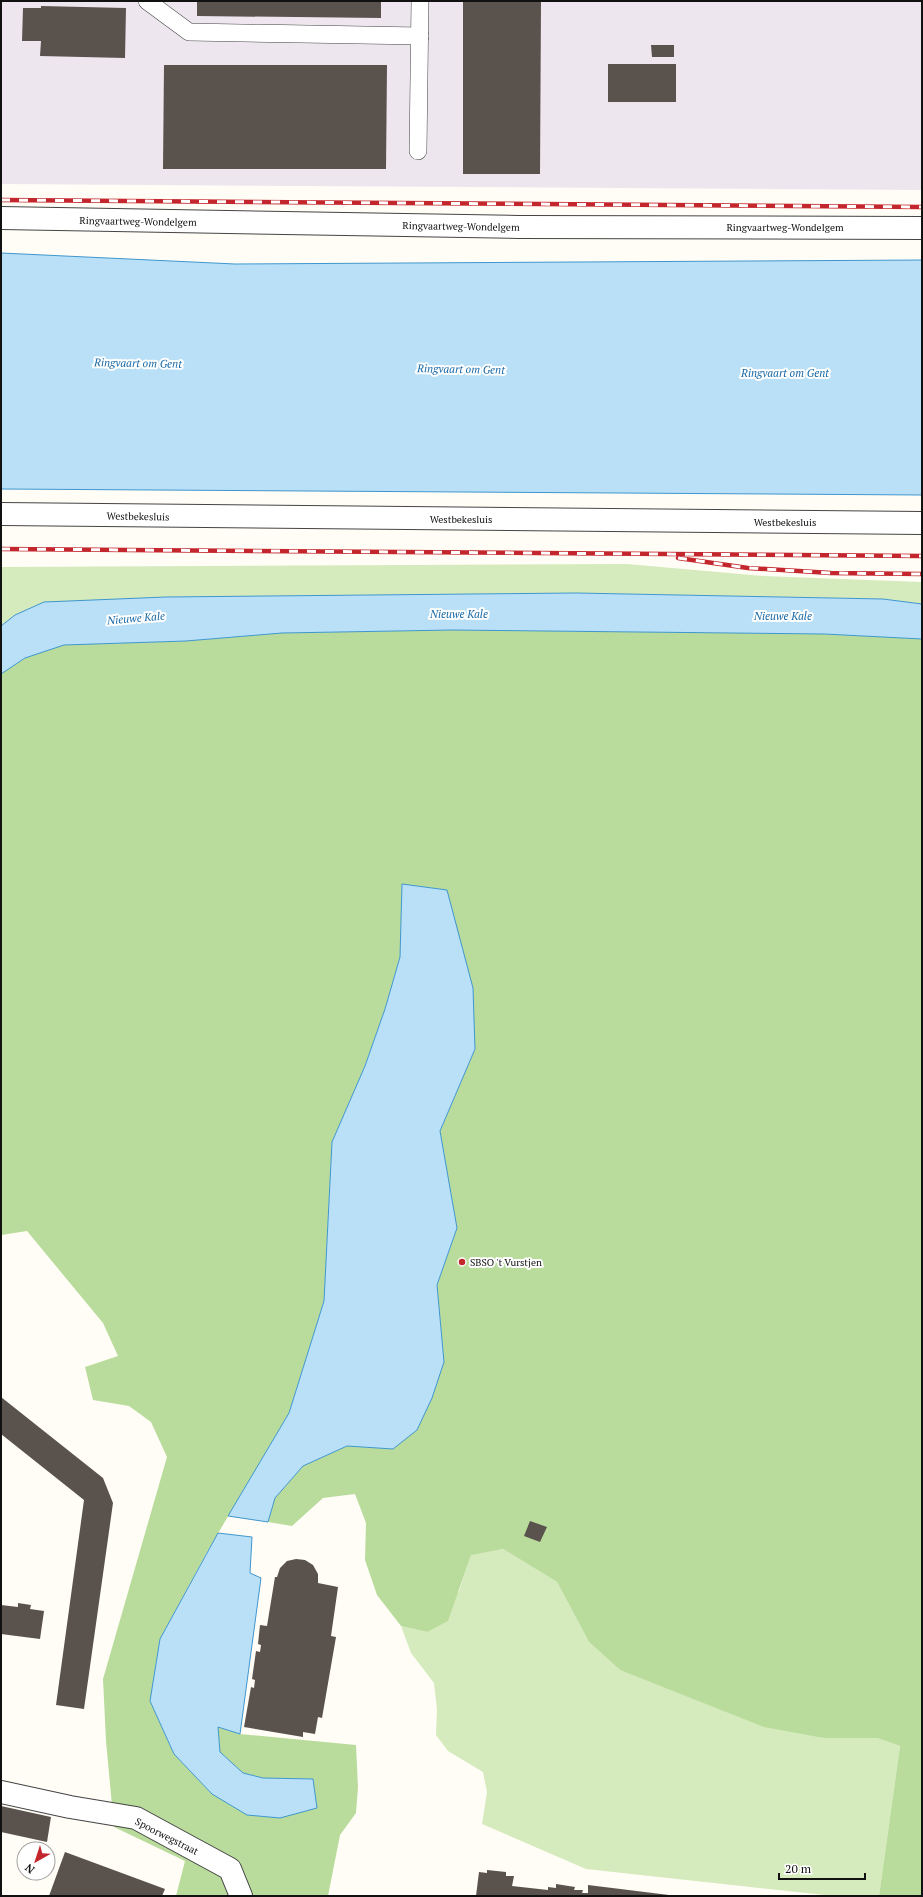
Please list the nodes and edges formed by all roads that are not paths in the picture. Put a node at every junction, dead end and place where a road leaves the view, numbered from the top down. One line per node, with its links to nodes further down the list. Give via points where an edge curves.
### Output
1 (147, 1): 3 (lane, via 189,32)
2 (420, 1): 3 (lane)
3 (420, 36): 4 (lane)
4 (418, 151)
5 (1, 218): 6 (street, Ringvaartweg-Wondelgem, via 527,227)
6 (922, 228)
7 (1, 514): 8 (street, Westbekesluis)
8 (922, 523)
9 (1, 1792): 10 (street, Spoorwegstraat, via 136,1818 230,1869)
10 (241, 1896)

